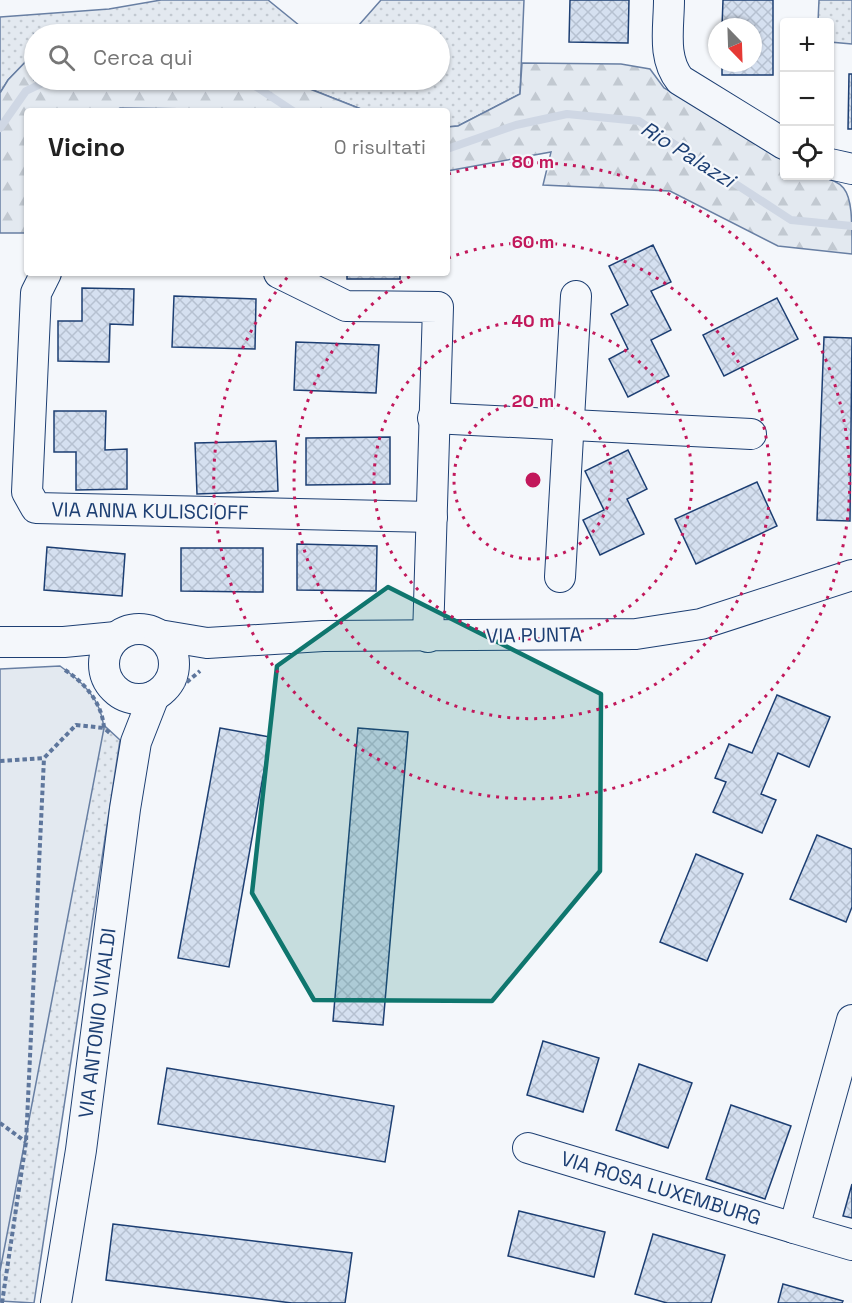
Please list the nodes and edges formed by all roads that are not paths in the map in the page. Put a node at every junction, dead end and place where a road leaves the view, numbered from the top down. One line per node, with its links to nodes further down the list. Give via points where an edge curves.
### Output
1 (669, 0): 2 (street, via 669,61 680,80)
2 (780, 142)
3 (834, 165): 4 (street)
4 (852, 169)
5 (44, 276): 11 (street, VIA ANNA KULISCIOFF, via 36,292 27,492 36,508)
6 (285, 276): 8 (street, via 346,306 438,307)
7 (576, 296): 9 (street)
8 (434, 417): 9 (street); 11 (street)
9 (567, 425): 10 (street); 13 (street)
10 (751, 434)
11 (432, 517): 16 (street)
12 (852, 575): 16 (street, VIA PUNTA, via 701,624 636,634)
13 (560, 577)
14 (159, 635): 15 (street, VIA PUNTA, via 142,629); 19 (street, VIA PUNTA); 21 (street, via 172,652)
15 (116, 637): 18 (street, VIA PUNTA); 20 (street, via 105,656)
16 (428, 637): 19 (street, VIA PUNTA, via 323,636)
17 (0, 642): 18 (street, VIA PUNTA)
18 (64, 642): 20 (street)
19 (207, 643): 21 (street)
20 (104, 667): 22 (street, via 111,686)
21 (173, 673): 22 (street, via 162,691)
22 (141, 697): 27 (street, VIA ANTONIO VIVALDI)
23 (852, 1020): 25 (street)
24 (528, 1148): 25 (street, VIA ROSA LUXEMBURG)
25 (794, 1228): 26 (street, VIA ROSA LUXEMBURG)
26 (852, 1245)
27 (57, 1303)

